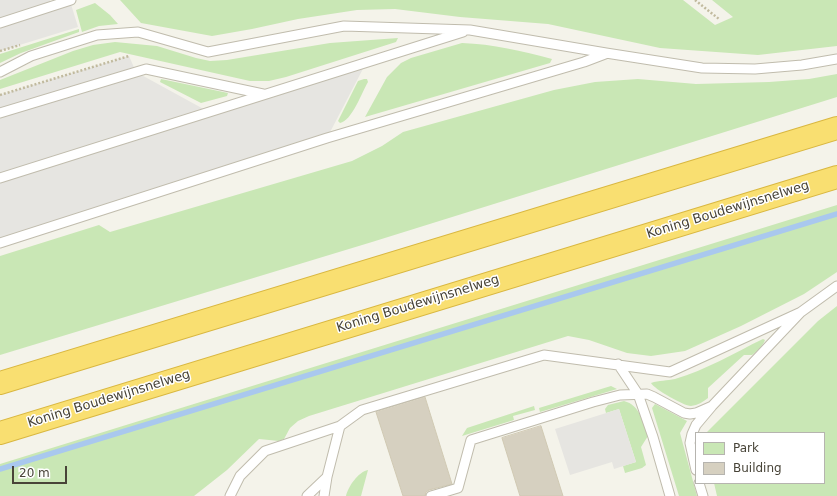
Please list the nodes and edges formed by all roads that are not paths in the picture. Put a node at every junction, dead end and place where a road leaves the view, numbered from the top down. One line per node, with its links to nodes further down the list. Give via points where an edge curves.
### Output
1 (71, 0): 2 (lane)
2 (0, 23)
3 (470, 30): 4 (lane); 6 (lane, via 344,26 208,52 138,32 97,35 31,56); 7 (lane)
4 (606, 54): 5 (lane, via 710,68 755,69); 12 (lane, via 327,138)
5 (837, 59)
6 (0, 72)
7 (264, 95): 8 (lane, via 146,69); 11 (lane)
8 (0, 113)
9 (837, 128): 16 (highway)
10 (837, 177): 20 (highway, Koning Boudewijnsnelweg)
11 (0, 178)
12 (0, 243)
13 (837, 286): 14 (lane)
14 (801, 312): 15 (lane, via 670,372); 18 (lane)
15 (618, 364): 17 (lane); 19 (lane, via 544,355 362,410)
16 (0, 382)
17 (638, 394): 18 (lane, via 647,394 690,414); 27 (lane, via 620,395 593,402 471,440 458,488); 28 (lane)
18 (712, 406): 21 (lane, via 692,434 691,448)
19 (340, 426): 22 (lane); 24 (lane, via 265,451 240,476)
20 (0, 433)
21 (695, 466)
22 (326, 477): 25 (lane); 26 (lane)
23 (700, 484): 29 (lane)
24 (230, 496)
25 (307, 496)
26 (324, 496)
27 (431, 496)
28 (670, 496)
29 (703, 496)

